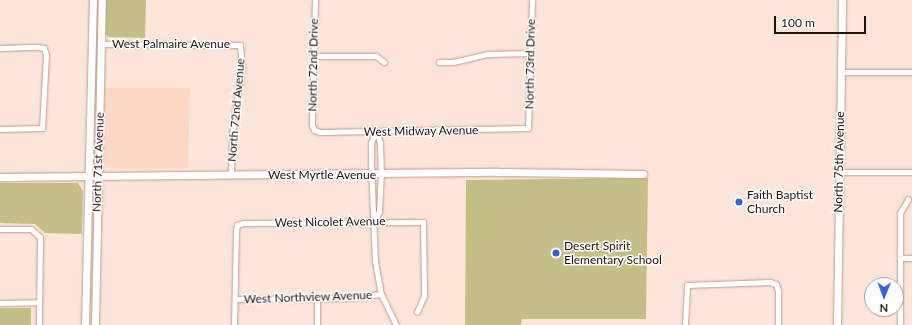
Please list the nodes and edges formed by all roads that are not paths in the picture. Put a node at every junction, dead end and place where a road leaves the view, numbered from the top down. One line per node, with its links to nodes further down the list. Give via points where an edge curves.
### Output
1 (93, 0): 27 (street, North 71st Avenue)
2 (102, 0): 6 (street, North 71st Avenue)
3 (315, 0): 10 (street, North 72nd Drive)
4 (532, 0): 9 (street, North 73rd Drive)
5 (842, 0): 13 (street, North 75th Avenue)
6 (102, 44): 7 (street, West Palmaire Avenue); 28 (street, North 71st Avenue)
7 (240, 44): 26 (street, North 72nd Avenue, via 242,66 232,134)
8 (0, 48): 16 (street, via 44,48 42,128)
9 (531, 53): 12 (street, via 489,54 454,62); 15 (street, North 73rd Drive)
10 (314, 56): 11 (street, via 376,56); 17 (street, North 72nd Drive)
11 (384, 62)
12 (439, 62)
13 (840, 72): 14 (street); 21 (street, North 75th Avenue)
14 (912, 72)
15 (528, 128): 18 (street, West Midway Avenue)
16 (0, 129)
17 (314, 130): 18 (street, West Midway Avenue)
18 (376, 131): 19 (street); 20 (street)
19 (371, 150): 20 (street); 23 (street)
20 (380, 150): 24 (street)
21 (838, 172): 22 (street); 49 (street, North 75th Avenue)
22 (912, 172)
23 (371, 174): 24 (street, West Myrtle Avenue); 26 (street, West Myrtle Avenue); 31 (street, via 372,212)
24 (381, 174): 25 (street, West Myrtle Avenue); 31 (street)
25 (643, 174)
26 (231, 175): 28 (street, West Myrtle Avenue)
27 (88, 176): 28 (street, West Myrtle Avenue); 29 (street, West Myrtle Avenue); 42 (street, North 71st Avenue)
28 (98, 176): 43 (street, North 71st Avenue)
29 (0, 177)
30 (908, 199): 33 (street, via 900,213)
31 (375, 221): 35 (street, via 375,261); 37 (street, West Nicolet Avenue, via 237,225); 40 (street, West Nicolet Avenue, via 423,222 424,296)
32 (0, 229): 38 (street, via 31,229 38,232 41,241)
33 (900, 258): 34 (street); 50 (street)
34 (912, 258)
35 (381, 294): 36 (street, West Northview Avenue, via 357,298); 46 (street)
36 (317, 298): 37 (street, West Northview Avenue); 45 (street)
37 (234, 299): 44 (street)
38 (39, 302): 39 (street); 41 (street)
39 (0, 303)
40 (417, 312)
41 (39, 325)
42 (85, 325)
43 (94, 325)
44 (234, 325)
45 (316, 325)
46 (396, 325)
47 (685, 325): 48 (street, via 687,285 770,282 776,284)
48 (778, 325)
49 (837, 325)
50 (900, 325)

